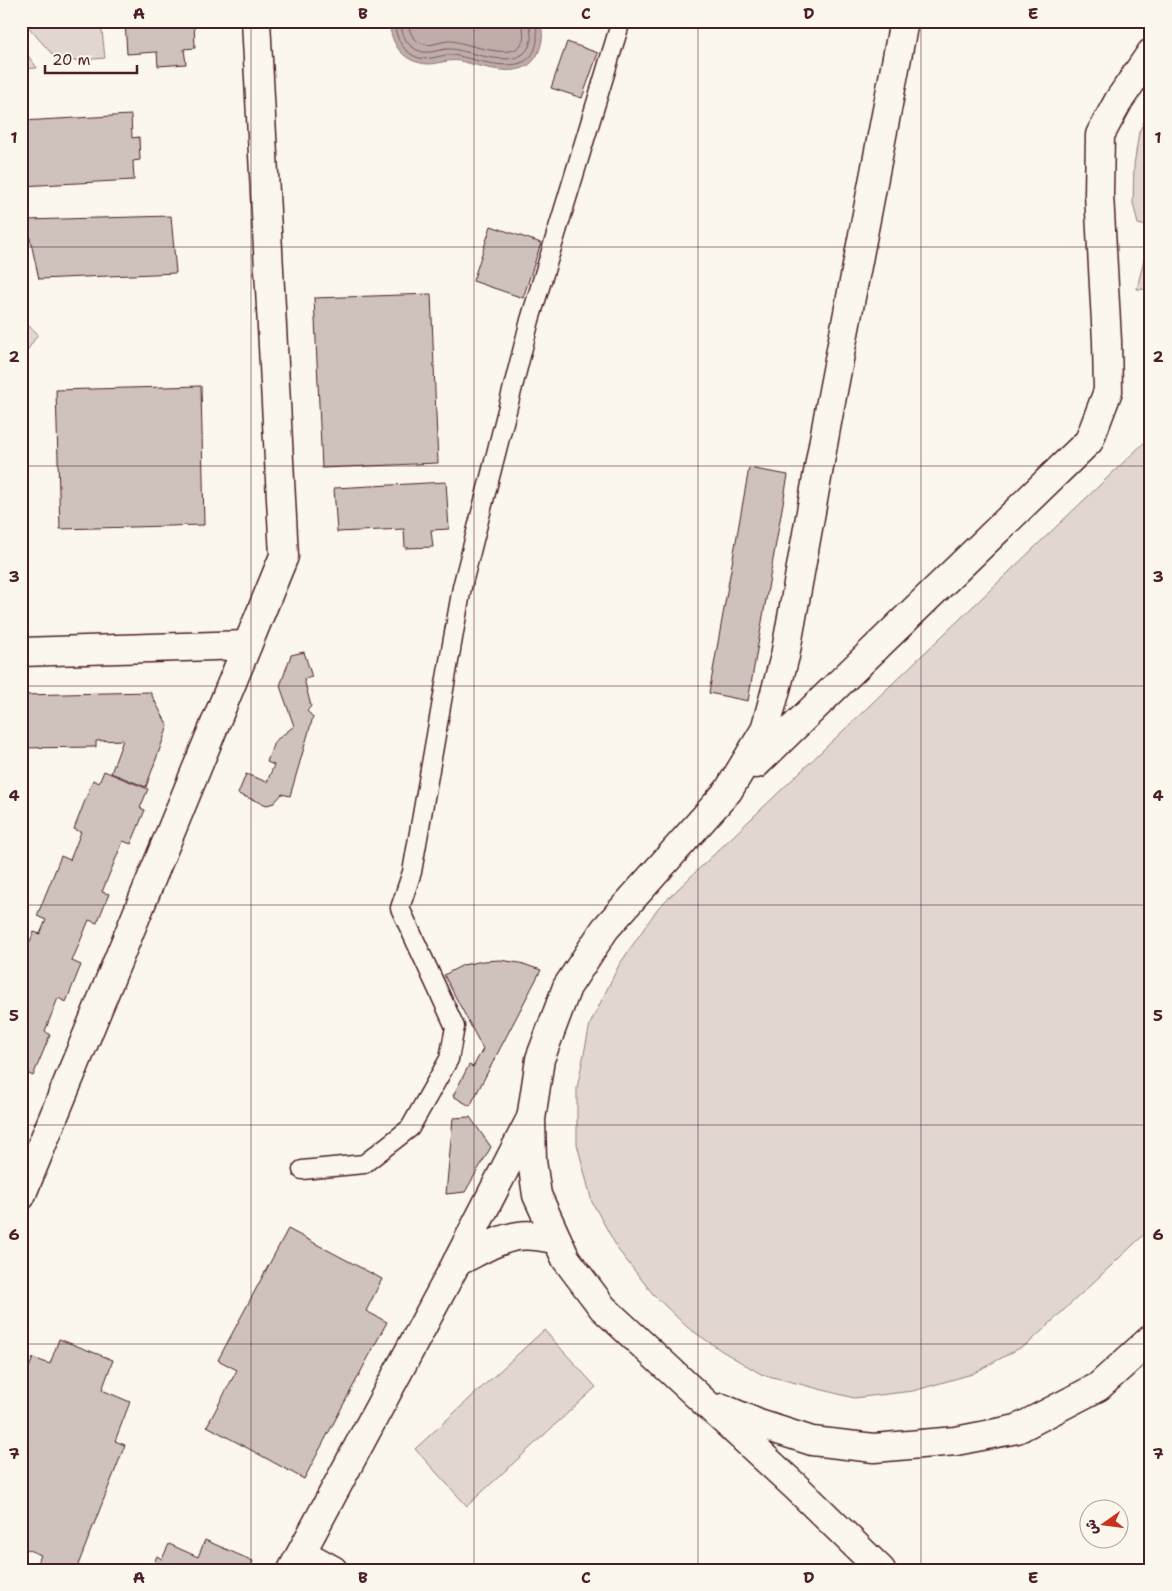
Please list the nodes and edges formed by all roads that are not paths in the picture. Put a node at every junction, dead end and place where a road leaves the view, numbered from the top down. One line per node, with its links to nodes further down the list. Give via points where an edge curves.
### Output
1 (256, 21): 5 (street, via 284,556)
2 (621, 21): 9 (lane, via 530,320 464,578 412,872 400,908 455,1027 449,1059 410,1128 364,1164)
3 (904, 21): 7 (street, via 785,656 765,730)
4 (1151, 53): 7 (street, via 1100,135 1099,194 1108,391 1090,441)
5 (247, 645): 6 (street); 10 (street)
6 (21, 652)
7 (728, 791): 8 (street, via 605,929 567,987 540,1059)
8 (531, 1119): 11 (street, via 537,1195); 12 (street)
9 (302, 1170)
10 (21, 1196)
11 (557, 1240): 12 (street, via 518,1236); 14 (street, via 566,1259 603,1308)
12 (457, 1262): 15 (street)
13 (1151, 1339): 14 (street, via 1098,1387 1018,1429 956,1441 874,1448 812,1441 724,1410)
14 (692, 1389): 17 (street)
15 (297, 1561): 16 (street)
16 (333, 1570)
17 (881, 1570)

